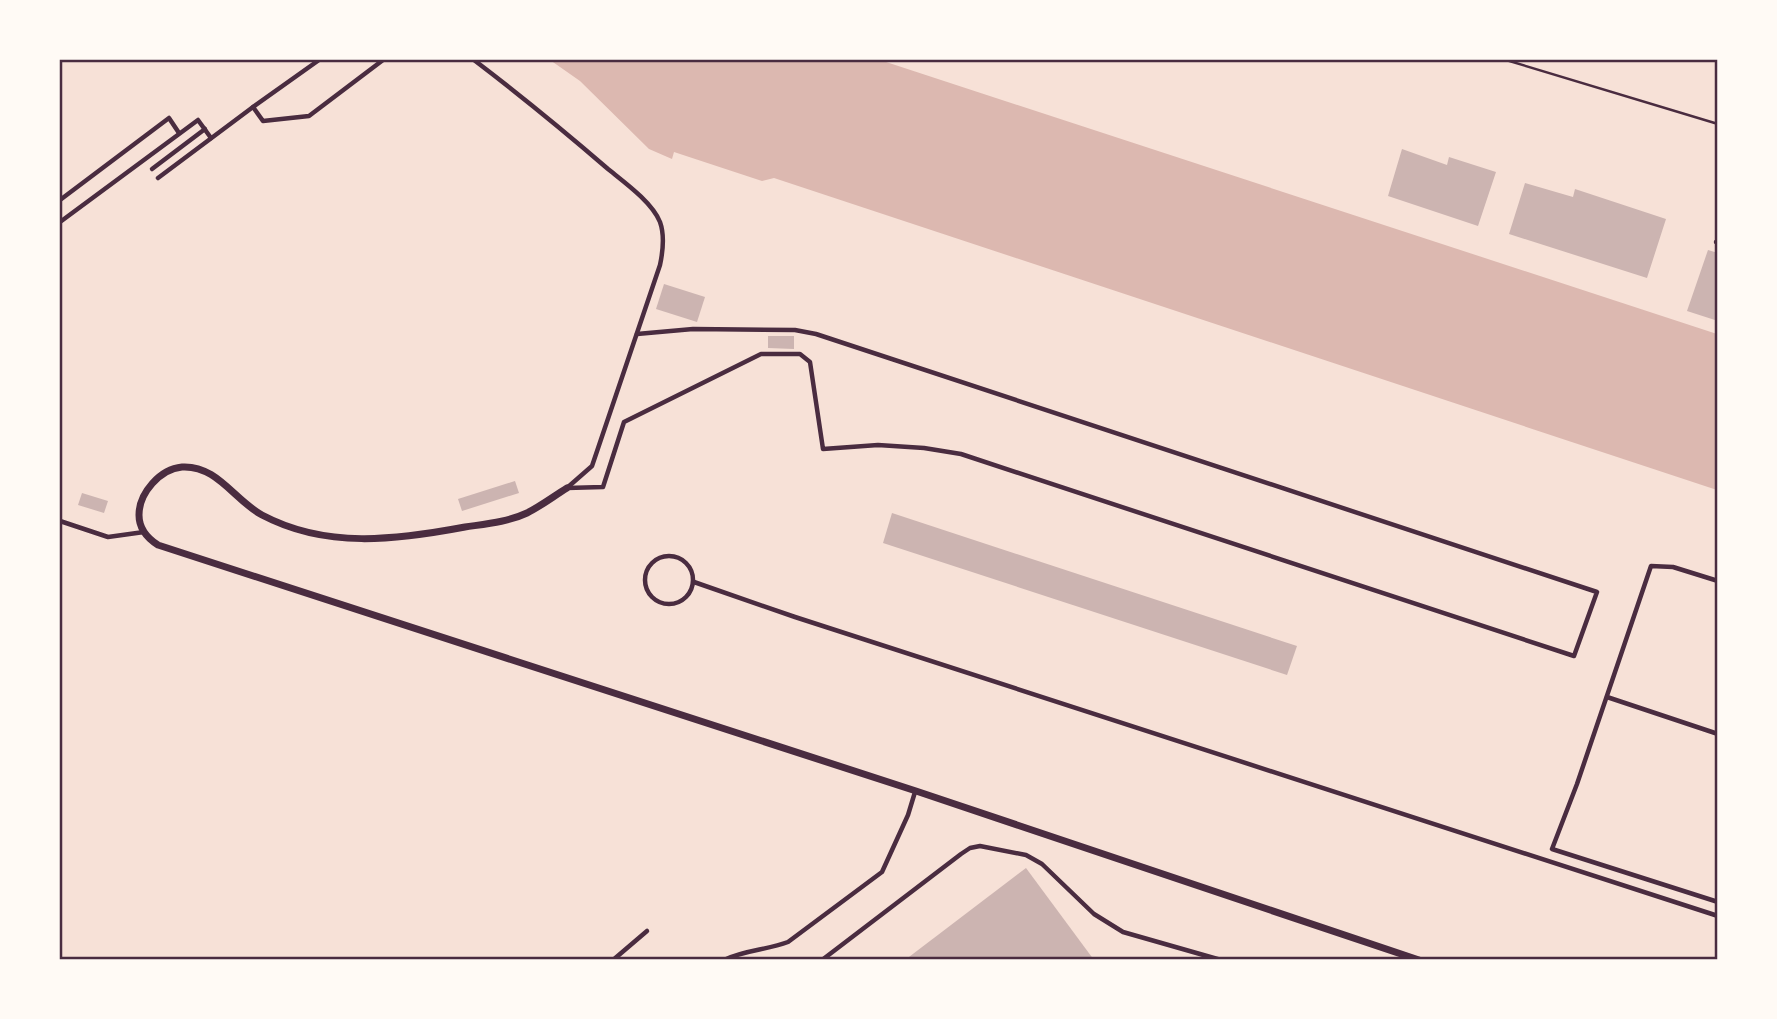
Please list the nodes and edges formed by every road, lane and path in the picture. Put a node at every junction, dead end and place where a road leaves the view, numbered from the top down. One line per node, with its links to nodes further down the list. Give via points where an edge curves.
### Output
1 (319, 60): 5 (lane)
2 (383, 60): 5 (lane, via 309,116 263,121)
3 (474, 60): 14 (lane, via 633,190 660,222 664,250)
4 (1506, 60): 6 (path)
5 (253, 107): 9 (lane)
6 (1717, 124)
7 (205, 129): 8 (lane, via 198,120); 9 (lane); 10 (lane)
8 (179, 133): 12 (lane, via 169,118); 13 (lane)
9 (211, 138): 11 (lane)
10 (152, 169)
11 (158, 178)
12 (60, 200)
13 (60, 222)
14 (636, 334): 15 (lane, via 592,466); 15 (lane, via 693,329 816,334 1597,592 1574,656 961,454 878,445 823,449 810,362 800,354 761,354 624,422 603,487)
15 (568, 488): 17 (street, via 508,519 412,537 333,538 291,528 258,513 212,474 176,468 158,477 144,495 139,515)
16 (60, 521): 17 (lane, via 108,537)
17 (144, 532): 22 (street, via 158,545)
18 (694, 582): 18 (lane, via 689,566 673,556 653,562 645,580 652,598 667,604 681,602); 24 (lane)
19 (1717, 582): 20 (lane, via 1673,567 1651,566)
20 (1606, 697): 21 (lane); 23 (lane, via 1552,849)
21 (1717, 734)
22 (916, 791): 27 (lane, via 882,872 789,942); 30 (street)
23 (1717, 902)
24 (1717, 916)
25 (647, 931): 26 (lane)
26 (613, 960)
27 (724, 960)
28 (822, 960): 29 (lane, via 961,854 979,846 1034,859 1094,914 1123,932)
29 (1221, 960)
30 (1419, 960)

